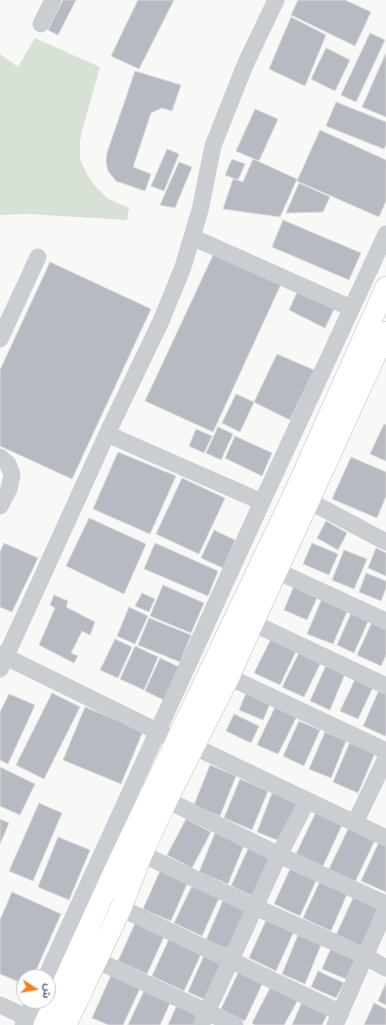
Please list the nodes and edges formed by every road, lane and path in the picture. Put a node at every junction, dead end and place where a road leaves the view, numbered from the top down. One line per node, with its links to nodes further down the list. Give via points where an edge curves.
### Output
1 (53, 0): 3 (street)
2 (276, 0): 5 (street, via 245,65 213,146)
3 (42, 24)
4 (386, 234): 8 (street)
5 (192, 237): 8 (street); 11 (street, via 183,267 161,320)
6 (38, 257): 9 (street)
7 (386, 287): 13 (main road)
8 (351, 308): 14 (street)
9 (0, 339)
10 (384, 343): 13 (main road)
11 (107, 434): 14 (street); 20 (street)
12 (0, 457): 15 (street, via 8,464 12,475 9,489)
13 (301, 497): 16 (street); 17 (main road); 24 (main road)
14 (262, 502): 23 (street)
15 (0, 506)
16 (386, 542)
17 (277, 570): 18 (street); 19 (main road)
18 (386, 621)
19 (253, 623): 21 (main road); 22 (street)
20 (2, 660): 23 (street)
21 (229, 678): 24 (main road); 25 (street)
22 (386, 686)
23 (158, 731): 24 (street); 41 (street)
24 (186, 744): 27 (main road); 28 (street); 46 (main road, via 118,863)
25 (386, 751)
26 (386, 758): 29 (street)
27 (167, 800): 31 (main road); 32 (street)
28 (307, 801): 29 (street); 32 (street)
29 (355, 823): 30 (street)
30 (386, 838)
31 (142, 854): 34 (street); 35 (main road)
32 (279, 855): 33 (street); 34 (street)
33 (386, 904)
34 (255, 907): 37 (street); 39 (street)
35 (121, 908): 38 (main road); 39 (street)
36 (386, 909): 37 (street)
37 (365, 956): 40 (street); 45 (street)
38 (96, 960): 44 (street); 47 (main road)
39 (231, 960): 44 (street); 45 (street)
40 (386, 968)
41 (50, 969)
42 (0, 1005): 46 (street)
43 (34, 1009): 46 (street)
44 (204, 1019): 48 (street)
45 (338, 1019)
46 (34, 1023)
47 (66, 1025)
48 (235, 1025)

